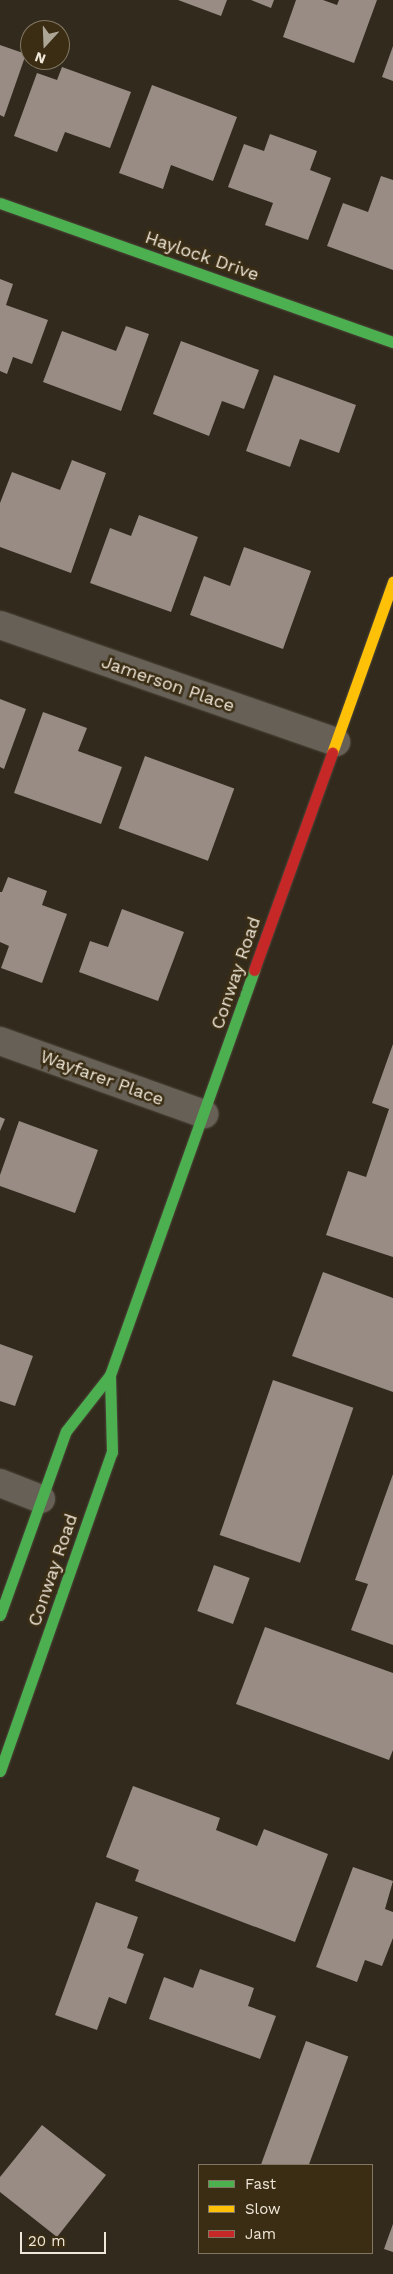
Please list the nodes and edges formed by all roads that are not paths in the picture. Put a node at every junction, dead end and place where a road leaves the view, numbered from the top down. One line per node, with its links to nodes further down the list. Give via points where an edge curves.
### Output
1 (0, 203): 2 (main road, Haylock Drive)
2 (393, 342)
3 (393, 582): 5 (main road, Conway Road)
4 (0, 625): 5 (street, Jamerson Place)
5 (336, 742): 7 (main road, Conway Road)
6 (0, 1041): 7 (street, Wayfarer Place)
7 (204, 1114): 8 (main road, Conway Road)
8 (110, 1375): 10 (main road, Conway Road, via 66,1431); 12 (main road, Conway Road, via 112,1452)
9 (0, 1483): 10 (street)
10 (41, 1499): 11 (main road, Conway Road)
11 (0, 1615)
12 (0, 1771)

